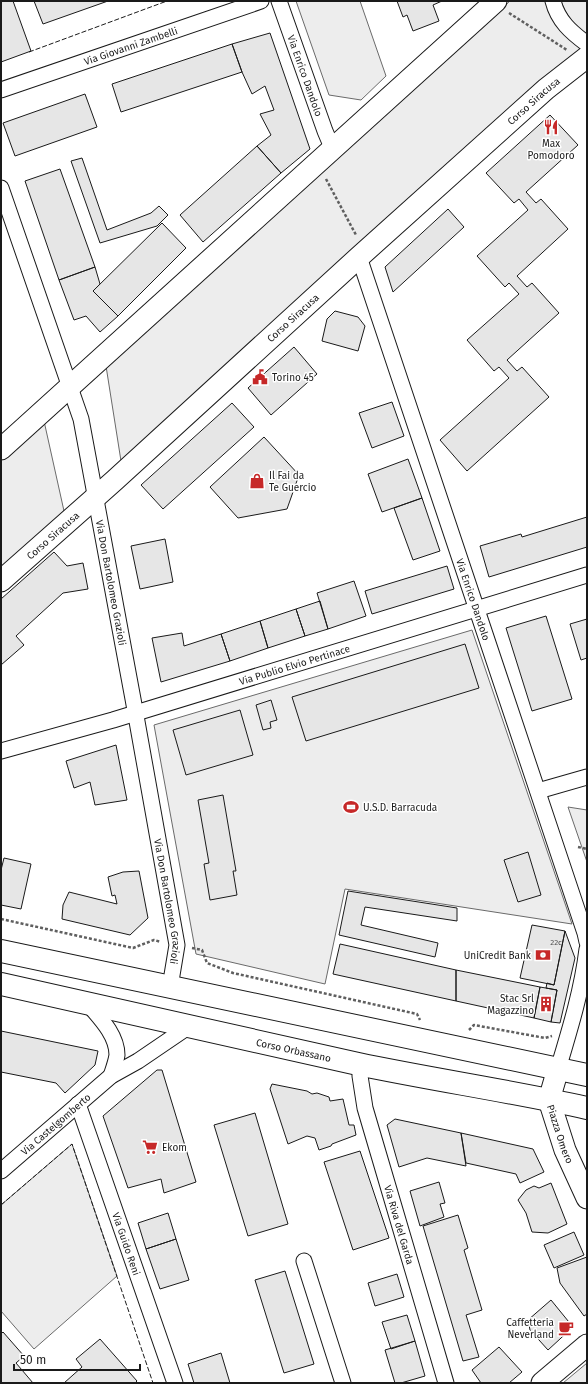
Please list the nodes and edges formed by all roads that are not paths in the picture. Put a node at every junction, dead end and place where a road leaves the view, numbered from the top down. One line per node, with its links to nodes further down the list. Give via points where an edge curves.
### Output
1 (261, 1): 6 (street, Via Giovanni Zambelli)
2 (279, 1): 7 (street, Via Enrico Dandolo, via 325,131)
3 (553, 1): 5 (street, via 558,14)
4 (502, 7): 7 (street)
5 (585, 54): 9 (street, Corso Siracusa)
6 (1, 90)
7 (325, 156): 10 (street)
8 (2, 197): 10 (street, Via Don Bartolomeo Grazioli)
9 (364, 252): 12 (street, Corso Siracusa); 15 (street, Via Enrico Dandolo)
10 (70, 387): 11 (street); 12 (street, Via Don Bartolomeo Grazioli, via 81,419)
11 (1, 449)
12 (95, 497): 14 (street, Corso Siracusa); 16 (street, Via Don Bartolomeo Grazioli)
13 (587, 575): 15 (street, Via Publio Elvio Pertinace)
14 (1, 581)
15 (477, 608): 16 (street, Via Publio Elvio Pertinace); 19 (street, Via Enrico Dandolo)
16 (136, 713): 17 (street, Via Publio Elvio Pertinace); 25 (street, Via Don Bartolomeo Grazioli, via 177,945)
17 (1, 751)
18 (587, 777): 19 (street)
19 (538, 791): 20 (street, Via Enrico Dandolo)
20 (587, 942)
21 (587, 949): 23 (street)
22 (1, 952): 25 (main road)
23 (586, 969): 29 (street)
24 (1, 984): 26 (main road, Corso Orbassano)
25 (170, 987): 29 (main road)
26 (88, 1004): 27 (main road, Corso Orbassano); 31 (street, via 104,1022 115,1045 117,1055)
27 (188, 1027): 28 (main road, Corso Orbassano); 31 (street, Via Castelgomberto)
28 (360, 1064): 32 (main road, Corso Orbassano); 41 (street, Via Riva del Garda, via 365,1108)
29 (558, 1068): 30 (main road); 32 (street, Piazza Omero)
30 (587, 1075)
31 (111, 1076): 33 (street, Via Castelgomberto)
32 (549, 1100): 34 (main road, Corso Orbassano); 36 (street, Piazza Omero, via 565,1150)
33 (78, 1104): 35 (street, Via Castelgomberto); 39 (street, Via Guido Reni)
34 (587, 1108)
35 (1, 1171)
36 (587, 1198)
37 (304, 1260): 40 (street)
38 (587, 1345): 42 (street)
39 (175, 1383)
40 (343, 1383)
41 (446, 1383)
42 (542, 1383)

